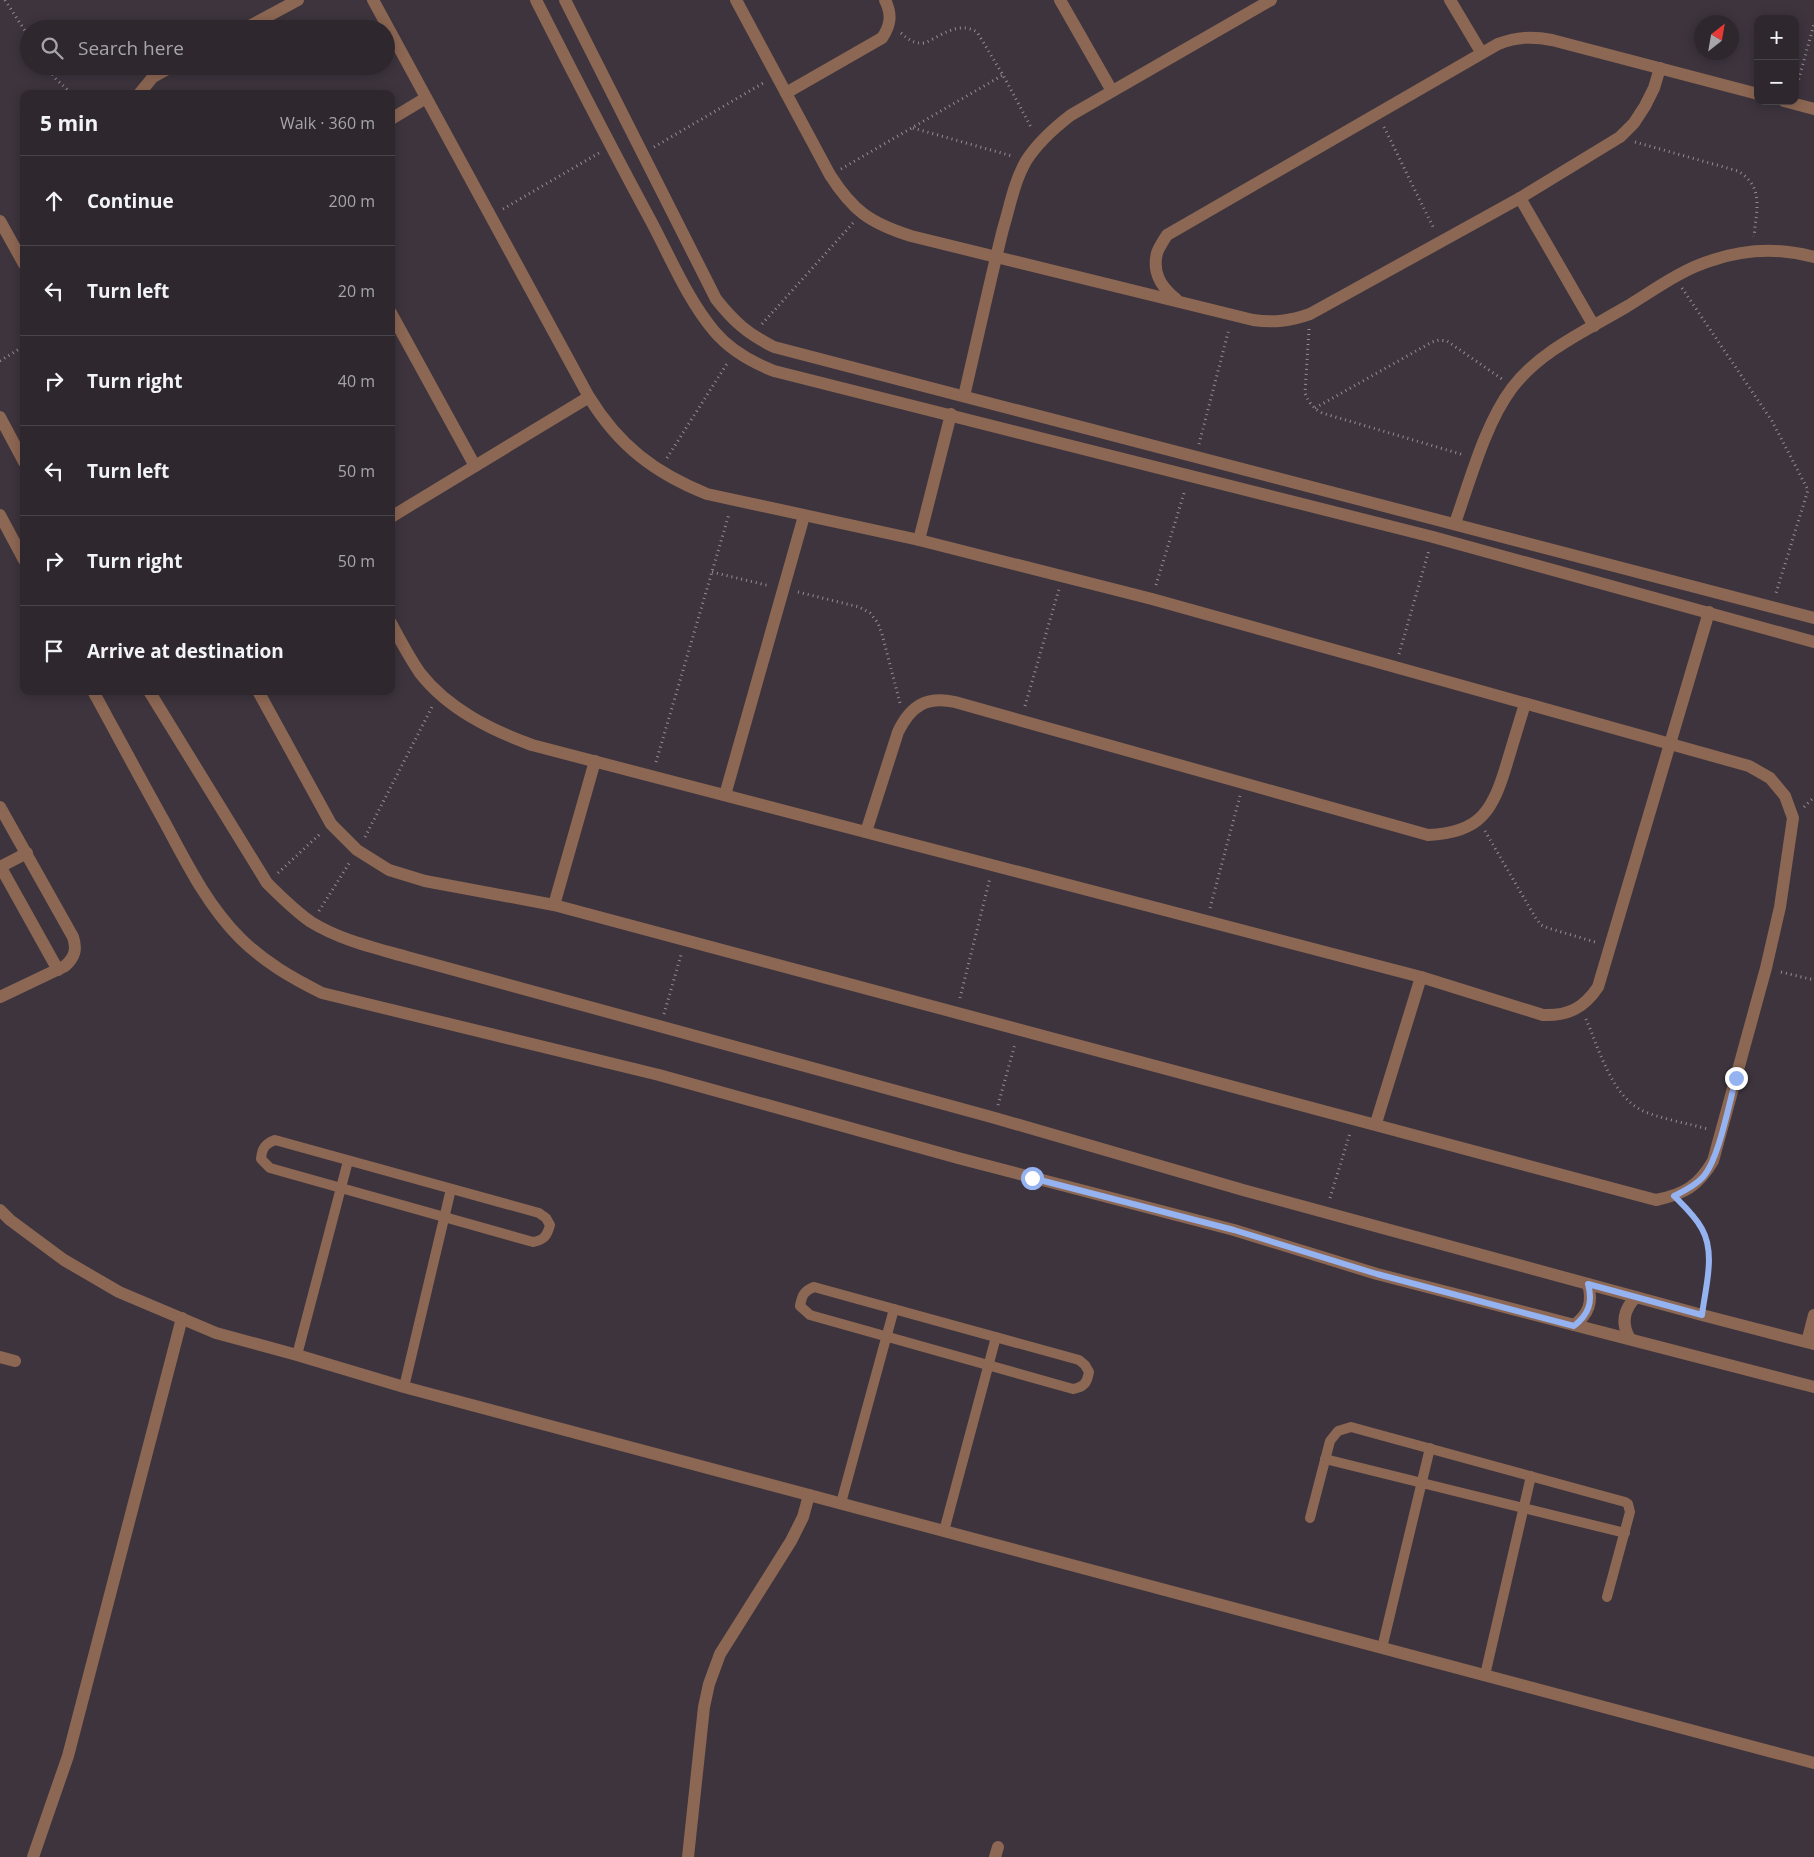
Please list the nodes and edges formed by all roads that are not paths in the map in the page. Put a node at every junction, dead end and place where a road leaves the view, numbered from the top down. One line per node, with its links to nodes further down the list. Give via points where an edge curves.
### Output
1 (298, 0): 10 (street)
2 (373, 0): 11 (street)
3 (536, 0): 34 (street, via 695,303 714,331 735,351 774,371)
4 (565, 0): 32 (street, via 716,299 732,319 751,335 774,347)
5 (736, 0): 18 (street)
6 (885, 0): 18 (street, via 890,23 882,38)
7 (1060, 0): 17 (street)
8 (1271, 0): 17 (street)
9 (1450, 0): 13 (street)
10 (261, 20)
11 (384, 20)
12 (395, 41): 20 (street)
13 (1481, 52): 14 (street, via 1515,38 1534,36); 29 (street, via 1167,235 1157,252 1156,271 1164,290)
14 (1660, 68): 19 (street); 24 (street, via 1645,106 1620,137)
15 (157, 75): 16 (street)
16 (142, 90)
17 (1112, 91): 27 (street, via 1054,128 1027,160 1017,179)
18 (786, 93): 27 (street, via 843,196 861,214 885,228)
19 (1754, 93)
20 (426, 98): 23 (street); 33 (street)
21 (1799, 105): 22 (street)
22 (1814, 109)
23 (395, 117)
24 (1520, 198): 29 (street, via 1310,314 1292,320 1272,323 1253,320); 31 (street)
25 (0, 221): 26 (street)
26 (20, 257)
27 (996, 257): 29 (street); 32 (street)
28 (1814, 257): 31 (street, via 1795,252 1753,251 1712,260 1674,278)
29 (1179, 302)
30 (395, 320): 39 (street)
31 (1594, 326): 43 (street, via 1536,363 1512,387 1495,415)
32 (964, 396): 35 (street)
33 (589, 397): 39 (street); 42 (street, via 617,436 658,471 707,494)
34 (951, 414): 37 (street); 44 (street)
35 (1042, 416): 37 (street); 43 (street)
36 (0, 417): 38 (street)
37 (1037, 437): 47 (street)
38 (20, 454)
39 (475, 466): 41 (street)
40 (0, 515): 45 (street)
41 (395, 515)
42 (804, 516): 44 (street); 58 (street)
43 (1455, 524): 46 (street)
44 (919, 540): 55 (street, via 1152,599)
45 (20, 552)
46 (1572, 554): 47 (street); 49 (street)
47 (1567, 573): 48 (street)
48 (1709, 612): 51 (street); 56 (street)
49 (1814, 618)
50 (395, 630): 57 (street, via 421,674 460,710 507,736)
51 (1814, 642)
52 (96, 695): 78 (street, via 196,881 218,913 266,961 322,993 659,1075 1234,1230 1377,1274)
53 (151, 695): 73 (street, via 267,883 312,922 348,939)
54 (260, 695): 63 (street, via 331,824 357,850 389,870 425,881)
55 (1525, 704): 56 (street); 60 (street, via 1498,792 1490,807 1463,829 1428,835 1021,720 941,699 927,701 904,718)
56 (1670, 745): 65 (street, via 1611,947 1598,987 1591,998 1569,1013 1542,1015); 67 (street, via 1749,766 1770,778 1785,796 1793,818 1780,907 1766,968 1713,1161 1703,1176 1690,1188 1656,1200)
57 (595, 761): 58 (street); 63 (street)
58 (725, 795): 60 (street)
59 (0, 806): 61 (street)
60 (866, 832): 65 (street)
61 (27, 853): 62 (street); 64 (street, via 76,946 72,961)
62 (0, 866): 64 (street)
63 (554, 905): 67 (street)
64 (58, 970): 66 (street)
65 (1421, 977): 67 (street)
66 (0, 997)
67 (1376, 1124)
68 (348, 1161): 69 (lane); 69 (lane, via 275,1140 262,1150 261,1159 270,1168); 70 (lane)
69 (340, 1188): 72 (lane); 83 (lane)
70 (451, 1189): 72 (lane); 72 (lane, via 539,1213 550,1225 548,1234 542,1241 533,1242)
71 (0, 1210): 77 (street, via 64,1260 119,1292)
72 (444, 1218): 87 (lane)
73 (1588, 1284): 74 (street); 78 (street, via 1591,1293 1587,1312)
74 (1636, 1297): 81 (street, via 1625,1312 1624,1322); 82 (street)
75 (894, 1309): 79 (lane); 79 (lane, via 814,1288 806,1290 802,1297 800,1306 810,1315); 80 (lane)
76 (1814, 1315): 82 (street)
77 (182, 1318): 83 (street, via 216,1333); 103 (street, via 68,1756)
78 (1574, 1326): 81 (street)
79 (886, 1337): 86 (lane); 94 (lane)
80 (996, 1337): 86 (lane); 86 (lane, via 1079,1360 1086,1365 1088,1381 1082,1388 1073,1389)
81 (1630, 1340): 88 (street)
82 (1810, 1343)
83 (297, 1354): 87 (street)
84 (0, 1357): 85 (street)
85 (15, 1362)
86 (988, 1365): 97 (lane)
87 (404, 1387): 93 (street)
88 (1814, 1388)
89 (1430, 1448): 90 (lane, via 1351,1427 1333,1435); 91 (lane); 92 (lane)
90 (1325, 1459): 92 (lane); 96 (lane)
91 (1531, 1476): 95 (lane); 98 (lane, via 1625,1502 1630,1512)
92 (1422, 1483): 95 (lane); 100 (lane)
93 (810, 1495): 94 (street); 104 (street, via 791,1542 720,1654 709,1684)
94 (841, 1504): 97 (street)
95 (1523, 1508): 98 (lane); 101 (lane)
96 (1310, 1518)
97 (944, 1531): 100 (street)
98 (1625, 1534): 99 (lane)
99 (1607, 1597)
100 (1382, 1648): 101 (street)
101 (1485, 1675): 102 (street)
102 (1814, 1763)
103 (32, 1857)
104 (688, 1857)

